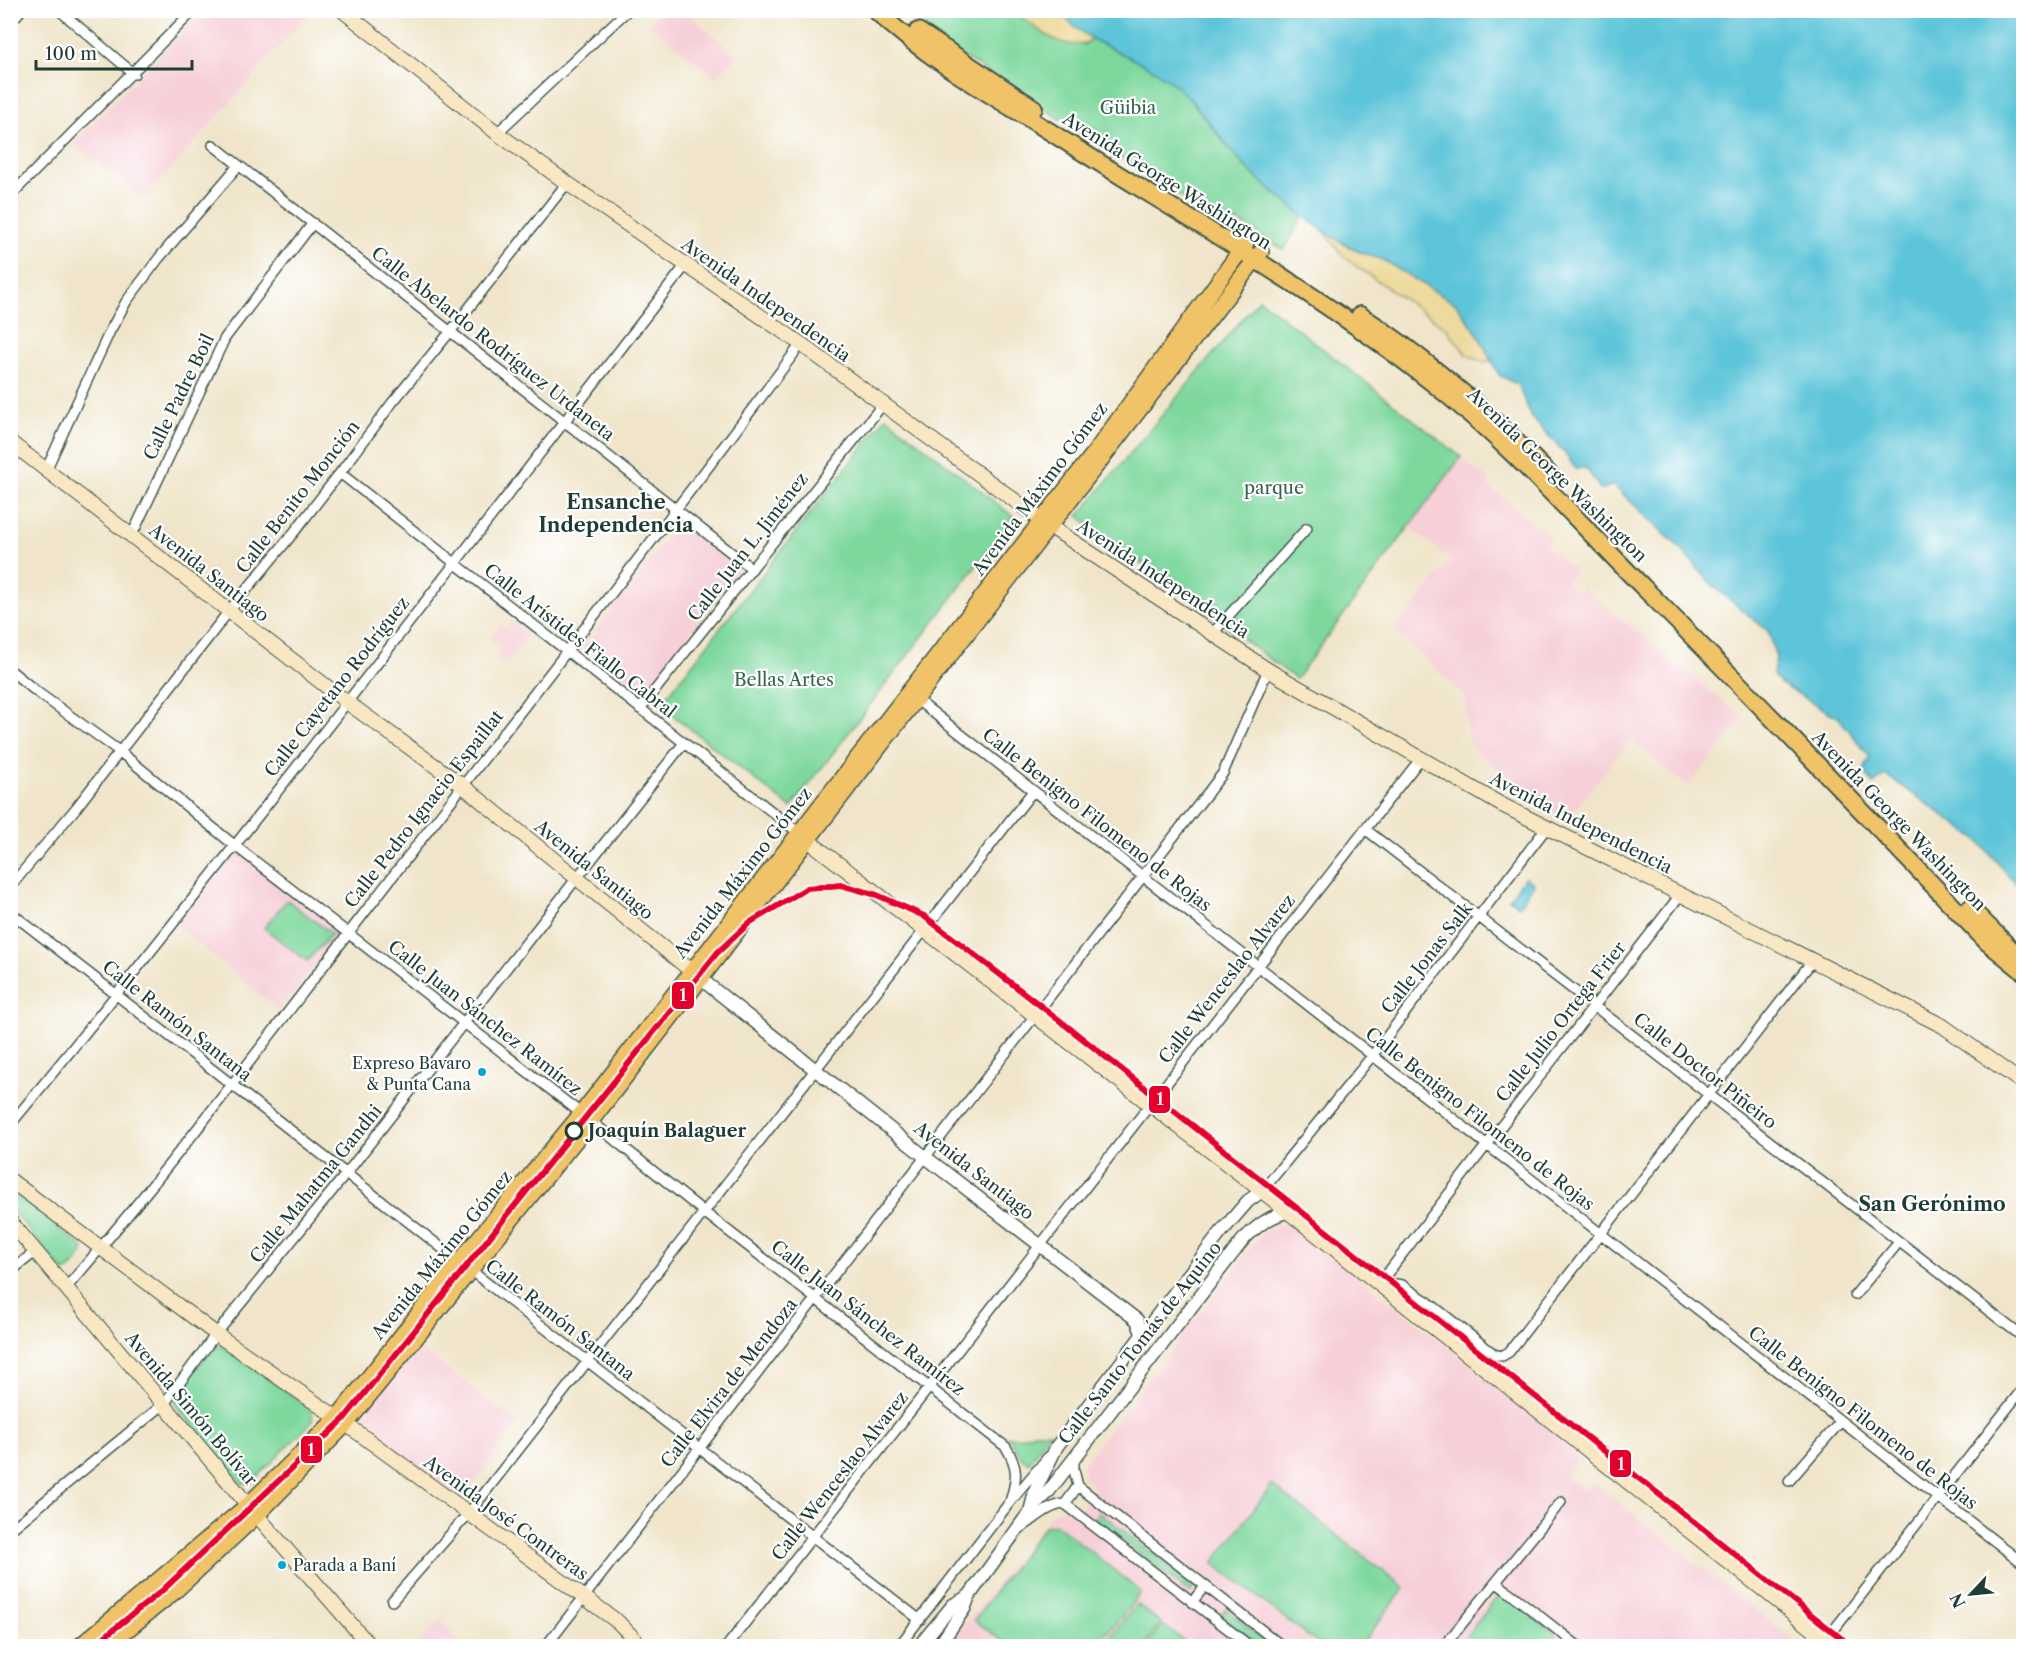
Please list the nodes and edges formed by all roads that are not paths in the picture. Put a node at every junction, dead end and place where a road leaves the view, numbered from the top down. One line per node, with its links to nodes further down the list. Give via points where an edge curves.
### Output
1 (21, 10): 8 (street)
2 (59, 10): 9 (street)
3 (194, 10): 9 (street)
4 (342, 10): 10 (main road, Avenida Independencia)
5 (628, 10): 10 (street)
6 (874, 10): 16 (highway, Avenida George Washington, via 953,70 1161,202)
7 (891, 10): 16 (highway, Avenida George Washington, via 908,25)
8 (10, 23)
9 (134, 74): 14 (street)
10 (497, 133): 13 (main road, Avenida Independencia)
11 (213, 145): 12 (street, Calle Abelardo Rodríguez Urdaneta)
12 (238, 166): 15 (street, Calle Abelardo Rodríguez Urdaneta); 24 (street, via 126,302)
13 (567, 183): 18 (main road, Avenida Independencia); 19 (street, Calle Benito Monción)
14 (10, 196)
15 (313, 223): 19 (street, Calle Abelardo Rodríguez Urdaneta); 29 (street, Calle Padre Boil, via 225,338)
16 (1244, 246): 17 (highway, Avenida George Washington); 27 (main road, Avenida Máximo Gómez)
17 (1258, 256): 27 (main road, Avenida Máximo Gómez); 57 (highway, Avenida George Washington, via 1386,332 1467,395 1518,442 1917,855); 60 (highway, Avenida George Washington, via 1437,386 1499,440 1987,942)
18 (685, 266): 20 (main road, Avenida Independencia); 22 (street, Calle Cayetano Rodríguez)
19 (450, 333): 22 (street, Calle Abelardo Rodríguez Urdaneta); 25 (street, Calle Benito Monción)
20 (801, 344): 21 (main road, Avenida Independencia); 26 (street, Calle Pedro Ignacio Espaillat)
21 (882, 404): 27 (main road, Avenida Independencia); 31 (street, Calle Juan L. Jiménez)
22 (564, 422): 26 (street, Calle Abelardo Rodríguez Urdaneta); 30 (street, Calle Cayetano Rodríguez)
23 (10, 442): 24 (main road, Avenida Santiago)
24 (46, 470): 29 (main road, Avenida Santiago)
25 (340, 473): 30 (street, Calle Arístides Fiallo Cabral); 32 (street, Calle Benito Monción)
26 (676, 511): 31 (street, Calle Abelardo Rodríguez Urdaneta); 34 (street, Calle Pedro Ignacio Espaillat)
27 (1046, 523): 33 (main road, Avenida Independencia); 37 (main road, Avenida Máximo Gómez); 47 (main road, Avenida Máximo Gómez)
28 (1307, 528): 33 (street)
29 (132, 535): 32 (main road, Avenida Santiago)
30 (454, 563): 34 (street, Calle Arístides Fiallo Cabral); 38 (street, Calle Cayetano Rodríguez)
31 (752, 569): 39 (street, Calle Juan L. Jiménez)
32 (230, 611): 38 (main road, Avenida Santiago); 41 (street, Calle Benito Monción)
33 (1213, 633): 36 (main road, Avenida Independencia)
34 (567, 652): 39 (street, Calle Arístides Fiallo Cabral); 43 (street, Calle Pedro Ignacio Espaillat)
35 (10, 670): 41 (street, Calle Juan Sánchez Ramírez)
36 (1268, 670): 42 (main road, Avenida Independencia); 49 (street, Calle Elvira de Mendoza, via 1222,773)
37 (916, 700): 44 (street, Calle Benigno Filomeno de Rojas); 47 (main road, Avenida Máximo Gómez)
38 (348, 703): 43 (main road, Avenida Santiago); 48 (street, Calle Cayetano Rodríguez)
39 (640, 710): 40 (street, Calle Arístides Fiallo Cabral)
40 (684, 743): 47 (street, Calle Arístides Fiallo Cabral); 50 (street, Calle Mahatma Gandhi)
41 (119, 751): 48 (street, Calle Juan Sánchez Ramírez); 51 (street, Calle Benito Monción)
42 (1421, 758): 45 (main road, Avenida Independencia); 46 (street, Calle Wenceslao Alvarez)
43 (463, 786): 50 (main road, Avenida Santiago); 56 (street, Calle Pedro Ignacio Espaillat)
44 (1033, 791): 49 (street, Calle Benigno Filomeno de Rojas); 55 (street)
45 (1547, 827): 52 (main road, Avenida Independencia); 54 (street, Calle Jonas Salk)
46 (1365, 829): 54 (street, Calle Doctor Piñeiro); 59 (street, Calle Wenceslao Alvarez)
47 (803, 837): 55 (main road); 61 (main road, Avenida Máximo Gómez)
48 (234, 845): 56 (street, Calle Juan Sánchez Ramírez); 62 (street, Calle Cayetano Rodríguez)
49 (1142, 876): 59 (street, Calle Benigno Filomeno de Rojas); 64 (street, Calle Elvira de Mendoza)
50 (576, 879): 61 (main road, Avenida Santiago); 65 (street, Calle Mahatma Gandhi)
51 (10, 887)
52 (1681, 894): 58 (main road, Avenida Independencia); 63 (street, Calle Julio Ortega Frier)
53 (10, 912): 62 (street, Calle Ramón Santana)
54 (1480, 917): 63 (street, Calle Doctor Piñeiro); 66 (street, Calle Jonas Salk)
55 (924, 930): 64 (main road); 67 (street)
56 (348, 934): 65 (street, Calle Juan Sánchez Ramírez); 68 (street, Calle Pedro Ignacio Espaillat)
57 (2024, 959)
58 (1813, 960): 69 (main road, Avenida Independencia, via 1943,1026); 70 (street)
59 (1258, 967): 66 (street, Calle Benigno Filomeno de Rojas); 71 (street, Calle Wenceslao Alvarez)
60 (2024, 972)
61 (696, 975): 67 (street, Avenida Santiago); 72 (main road, Avenida Máximo Gómez)
62 (117, 995): 68 (street, Calle Ramón Santana); 73 (street, Calle Cayetano Rodríguez)
63 (1594, 1006): 70 (street, Calle Doctor Piñeiro); 74 (street, Calle Julio Ortega Frier)
64 (1035, 1016): 71 (main road); 75 (street, Calle Elvira de Mendoza)
65 (464, 1024): 72 (street, Calle Juan Sánchez Ramírez); 76 (street, Calle Mahatma Gandhi)
66 (1372, 1056): 74 (street, Calle Benigno Filomeno de Rojas); 78 (street, Calle Jonas Salk)
67 (814, 1069): 75 (street, Avenida Santiago); 79 (street)
68 (231, 1084): 76 (street, Calle Ramón Santana); 85 (street, Calle Pedro Ignacio Espaillat)
69 (2024, 1084)
70 (1708, 1094): 82 (street); 83 (street, Calle Doctor Piñeiro)
71 (1150, 1105): 78 (main road); 84 (street, Calle Wenceslao Alvarez)
72 (586, 1117): 79 (street, Calle Juan Sánchez Ramírez); 87 (main road, Avenida Máximo Gómez)
73 (10, 1125)
74 (1487, 1145): 82 (street, Calle Benigno Filomeno de Rojas); 89 (street, Calle Julio Ortega Frier)
75 (924, 1156): 84 (street, Avenida Santiago); 92 (street, Calle Elvira de Mendoza)
76 (346, 1174): 87 (street, Calle Ramón Santana); 93 (street, Calle Mahatma Gandhi)
77 (10, 1180): 85 (main road, Avenida José Contreras)
78 (1262, 1191): 80 (main road); 94 (street, Calle Santo Tomás de Aquino, via 1222,1231)
79 (704, 1212): 92 (street, Calle Juan Sánchez Ramírez); 96 (street)
80 (1287, 1212): 89 (main road); 104 (street, Calle Santo Tomás de Aquino, via 1273,1215 1243,1240)
81 (10, 1221): 86 (main road, Avenida Simón Bolívar)
82 (1600, 1234): 89 (street, via 1502,1356 1494,1354 1402,1285); 101 (street, Calle Benigno Filomeno de Rojas)
83 (1899, 1242): 91 (street); 95 (street, Calle Doctor Piñeiro)
84 (1040, 1245): 94 (street, Avenida Santiago, via 1137,1320); 97 (street, Calle Wenceslao Alvarez)
85 (100, 1248): 90 (street, Calle Pedro Ignacio Espaillat); 93 (main road, Avenida José Contreras)
86 (36, 1251): 88 (street); 90 (main road, Avenida Simón Bolívar)
87 (465, 1266): 96 (street, Calle Ramón Santana); 100 (main road, Avenida Máximo Gómez)
88 (10, 1272)
89 (1380, 1286): 127 (main road)
90 (66, 1288): 99 (main road, Avenida Simón Bolívar)
91 (1855, 1295)
92 (816, 1298): 97 (street, Calle Juan Sánchez Ramírez); 103 (street, Calle Elvira de Mendoza)
93 (216, 1334): 99 (street, Calle Mahatma Gandhi); 100 (main road, Avenida José Contreras)
94 (1143, 1336): 102 (street, Calle Santo Tomás de Aquino)
95 (2024, 1338)
96 (587, 1361): 103 (street, Calle Ramón Santana); 113 (street)
97 (929, 1387): 108 (street, Calle Juan Sánchez Ramírez, via 1006,1447 1017,1470); 116 (street, Calle Wenceslao Alvarez)
98 (2024, 1387): 107 (street)
99 (165, 1404): 111 (main road, Avenida Simón Bolívar); 115 (street, Calle Mahatma Gandhi)
100 (342, 1421): 111 (main road, Avenida Máximo Gómez); 113 (main road, Avenida José Contreras)
101 (1841, 1421): 105 (street); 107 (street, Calle Benigno Filomeno de Rojas)
102 (1057, 1446): 108 (street, Calle Santo Tomás de Aquino); 112 (street, Calle Santo Tomás de Aquino, via 1035,1491)
103 (699, 1449): 116 (street, Calle Ramón Santana); 121 (street, Calle Elvira de Mendoza)
104 (1074, 1456): 106 (street); 112 (street, Calle Santo Tomás de Aquino)
105 (1789, 1481)
106 (1078, 1486): 110 (street); 119 (street)
107 (1938, 1497): 117 (street, Calle Benigno Filomeno de Rojas); 127 (street)
108 (1010, 1502): 126 (street, Calle Santo Tomás de Aquino)
109 (1562, 1503): 118 (street)
110 (1065, 1504): 114 (street, via 1049,1507); 124 (street)
111 (252, 1510): 128 (main road, Avenida Simón Bolívar); 130 (main road, Avenida Máximo Gómez); 131 (main road, Avenida Máximo Gómez, via 174,1592)
112 (1031, 1510): 114 (street, Calle Santo Tomás de Aquino)
113 (469, 1513): 121 (main road, Avenida José Contreras); 123 (street)
114 (1019, 1528): 120 (street, Calle Santo Tomás de Aquino)
115 (10, 1530)
116 (813, 1537): 126 (street, Calle Ramón Santana); 134 (street, Calle Wenceslao Alvarez)
117 (2024, 1564)
118 (1497, 1583): 129 (street); 140 (street)
119 (1205, 1586): 122 (street); 124 (street)
120 (969, 1596): 136 (street, via 953,1605); 137 (street, Calle Santo Tomás de Aquino)
121 (584, 1597): 132 (street, Calle Elvira de Mendoza); 133 (main road, Avenida José Contreras, via 618,1622)
122 (1221, 1598): 125 (street); 139 (street)
123 (392, 1601)
124 (1192, 1602): 125 (street)
125 (1208, 1615): 138 (street)
126 (920, 1620): 135 (street, Calle Santo Tomás de Aquino)
127 (1830, 1643)
128 (367, 1645)
129 (1446, 1646)
130 (80, 1647)
131 (107, 1647)
132 (546, 1647)
133 (641, 1647)
134 (727, 1647)
135 (899, 1647)
136 (919, 1647)
137 (939, 1647)
138 (1250, 1647)
139 (1282, 1647)
140 (1578, 1647)

